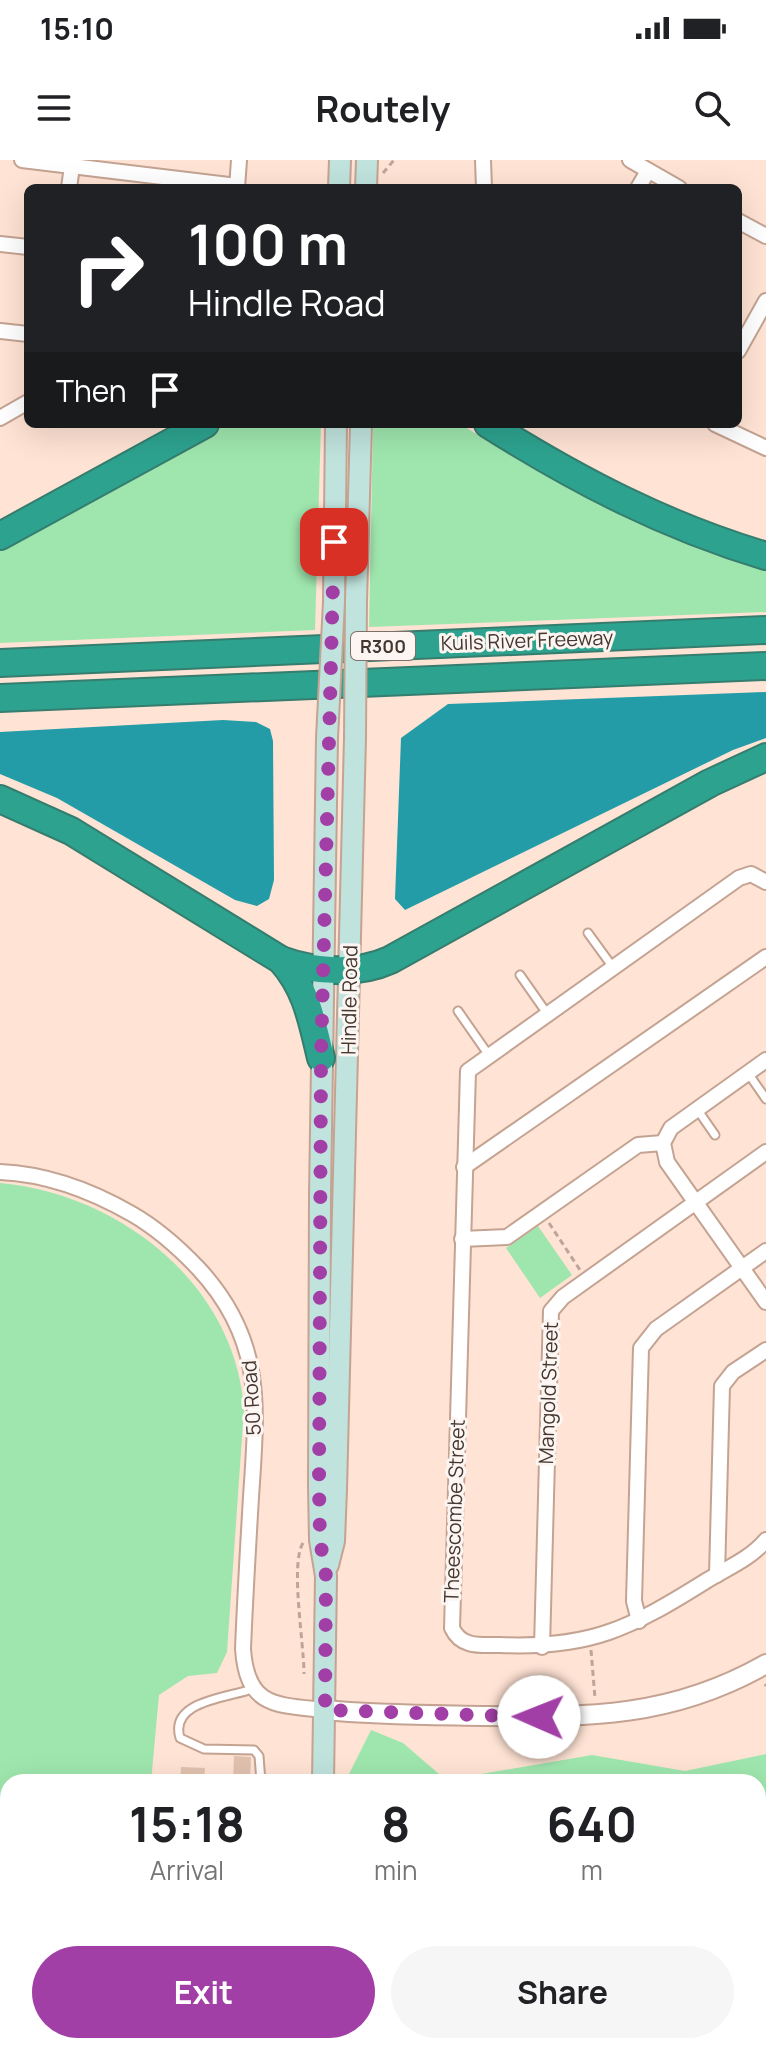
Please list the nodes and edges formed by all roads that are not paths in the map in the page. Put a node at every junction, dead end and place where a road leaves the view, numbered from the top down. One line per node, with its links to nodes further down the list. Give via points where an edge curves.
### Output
1 (22, 160): 6 (street)
2 (239, 160): 11 (street)
3 (340, 160): 12 (main road)
4 (483, 160): 13 (street)
5 (630, 160): 7 (street)
6 (72, 166): 8 (street); 9 (street)
7 (648, 171): 14 (street); 15 (street)
8 (156, 182): 10 (street)
9 (70, 184)
10 (188, 184)
11 (237, 184)
12 (339, 184)
13 (484, 184)
14 (640, 184)
15 (672, 184)
16 (742, 223): 17 (street)
17 (766, 236)
18 (0, 244): 19 (street)
19 (24, 247)
20 (766, 301): 22 (street)
21 (0, 331): 23 (street)
22 (742, 332)
23 (24, 334)
24 (24, 404): 25 (street)
25 (0, 418)
26 (198, 428): 32 (highway)
27 (336, 428): 45 (main road, Hindle Road, bridge)
28 (361, 428): 46 (main road, Hindle Road, bridge)
29 (494, 428): 33 (highway, via 622,502)
30 (724, 428): 31 (street)
31 (766, 448)
32 (0, 536)
33 (766, 556)
34 (766, 630): 35 (highway, Kuils River Freeway / R300)
35 (0, 663)
36 (766, 666): 37 (highway, Kuils River Freeway / R300)
37 (0, 698)
38 (766, 757): 46 (highway, via 390,960)
39 (0, 799): 43 (highway, via 81,837)
40 (766, 882): 44 (street, Theescombe Street, via 751,874 739,878)
41 (588, 933): 44 (lane)
42 (766, 957): 59 (street)
43 (281, 960): 45 (highway); 51 (highway, via 308,1002)
44 (612, 966): 49 (street, Theescombe Street)
45 (324, 968): 46 (highway); 51 (main road, Hindle Road)
46 (350, 969): 69 (main road, Hindle Road, via 334,1541)
47 (520, 975): 49 (lane)
48 (458, 1011): 50 (lane)
49 (546, 1012): 50 (street, Theescombe Street)
50 (488, 1054): 59 (street, Theescombe Street, via 472,1066 466,1081)
51 (321, 1058): 69 (main road, Hindle Road, via 319,1486)
52 (766, 1060): 53 (street)
53 (748, 1073): 54 (lane); 55 (street)
54 (766, 1099)
55 (697, 1109): 56 (lane); 57 (street, via 671,1128)
56 (715, 1135)
57 (663, 1143): 61 (street, via 667,1162); 62 (street, via 638,1145 504,1238)
58 (766, 1152): 61 (street, Mangold Street)
59 (464, 1167): 62 (street, Theescombe Street)
60 (0, 1172): 73 (street, 50 Road, via 79,1188 144,1221 183,1252 235,1317 248,1353 256,1411 243,1649)
61 (696, 1202): 64 (street); 71 (street, Mangold Street, via 551,1311)
62 (462, 1239): 71 (street, Theescombe Street, via 452,1628 466,1643)
63 (766, 1251): 64 (street)
64 (742, 1268): 65 (street); 70 (street, via 656,1329 641,1348 634,1601)
65 (766, 1302)
66 (766, 1350): 68 (street, via 722,1386)
67 (766, 1540): 68 (street, Theescombe Street)
68 (717, 1575): 70 (street, Theescombe Street)
69 (326, 1576): 74 (main road, Hindle Road)
70 (639, 1621): 71 (street, Theescombe Street)
71 (542, 1647)
72 (766, 1664): 74 (street, via 678,1703 597,1717)
73 (252, 1689): 74 (street, via 275,1704); 75 (lane, via 195,1706 178,1723 183,1741 204,1749 257,1752)
74 (325, 1710): 76 (main road, Hindle Road)
75 (260, 1774)
76 (323, 1774)

